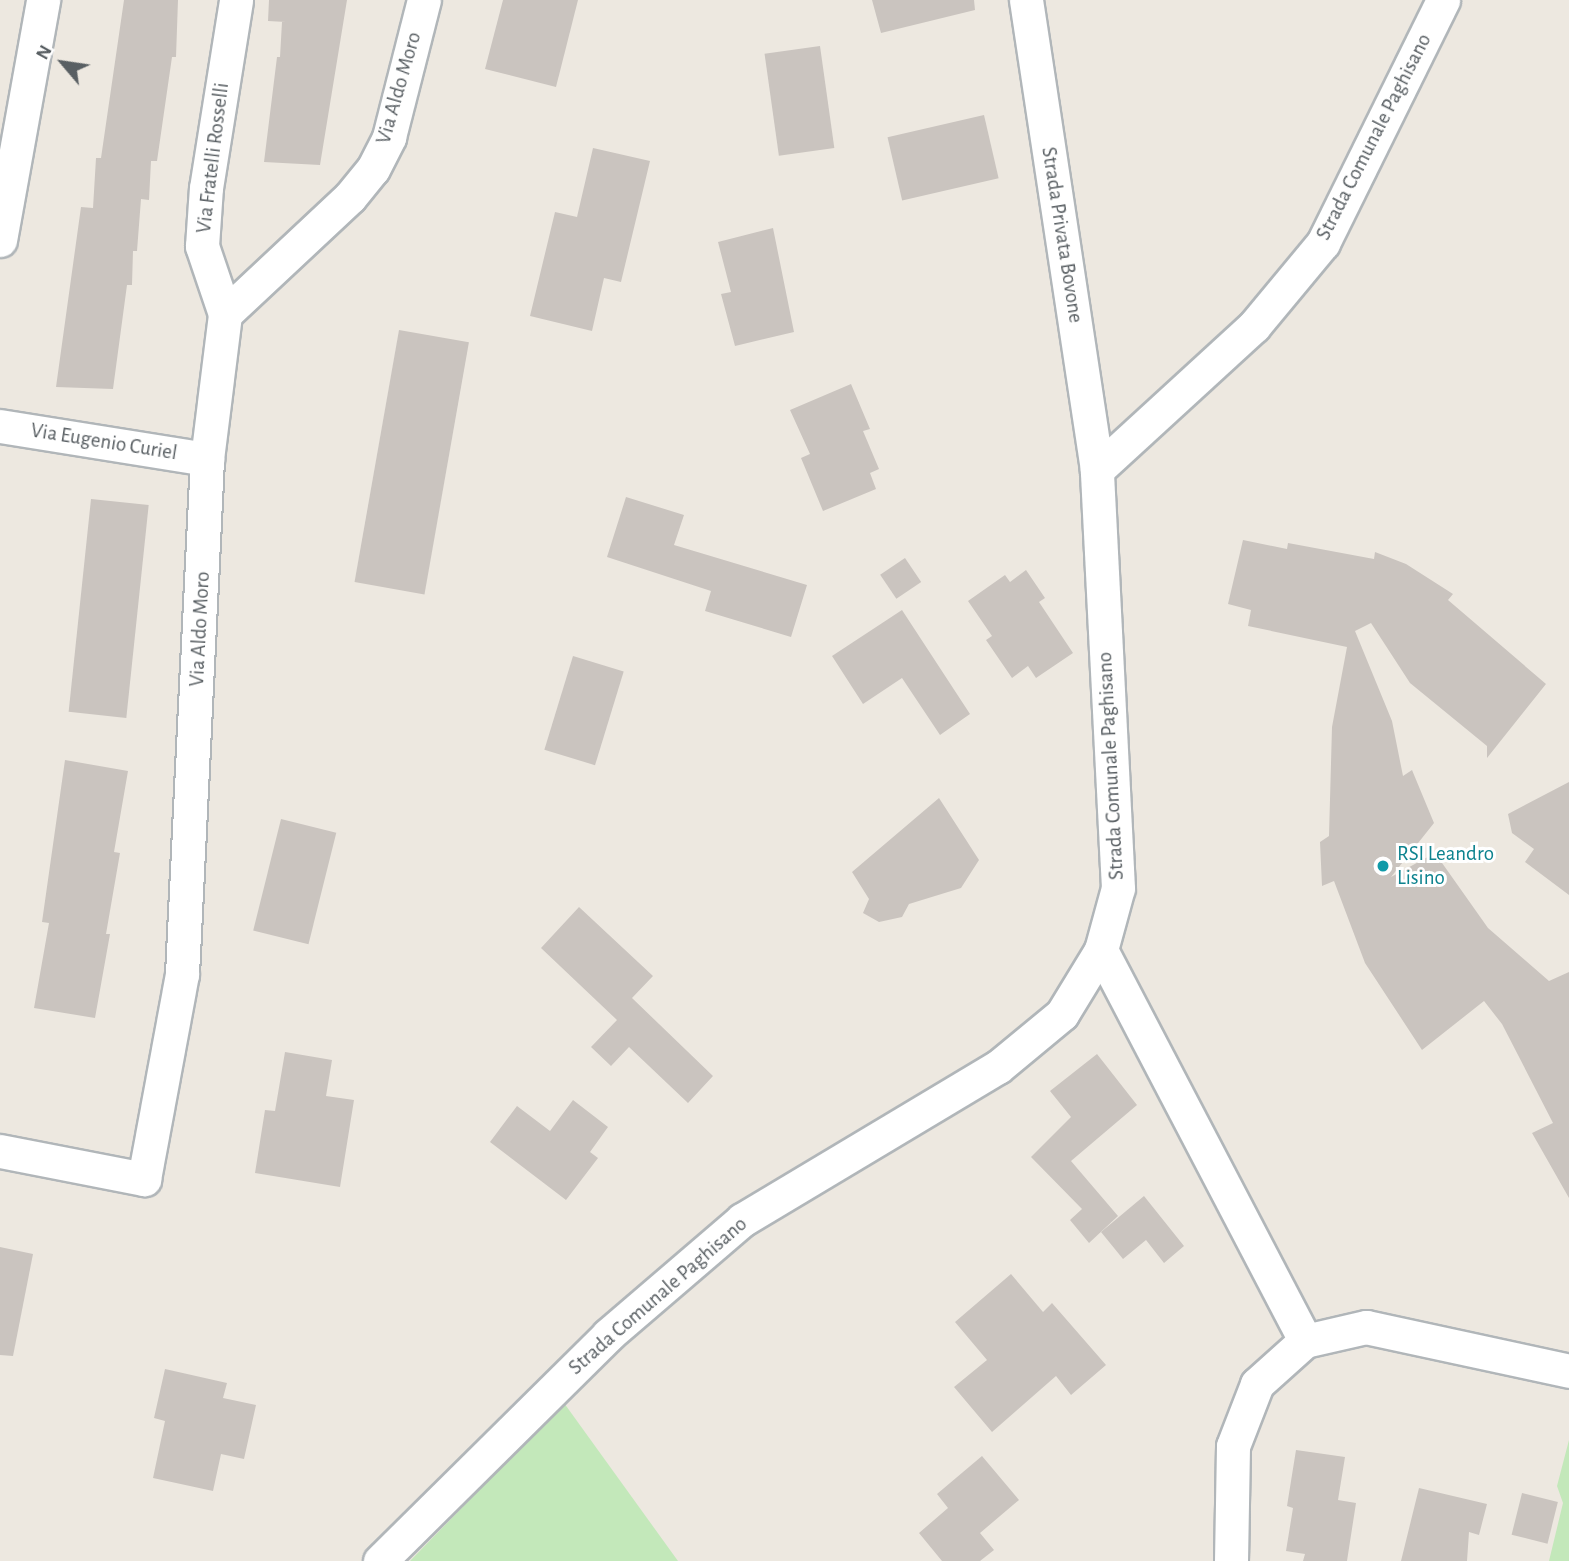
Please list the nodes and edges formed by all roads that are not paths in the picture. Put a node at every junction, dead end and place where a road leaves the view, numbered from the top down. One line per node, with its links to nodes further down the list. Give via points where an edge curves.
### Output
1 (43, 0): 6 (street)
2 (236, 0): 7 (street, Via Fratelli Rosselli, via 206,188 202,246)
3 (424, 0): 7 (street, Via Aldo Moro, via 389,137 373,169 350,197)
4 (1027, 0): 10 (street, Strada Privata Bovone)
5 (1443, 0): 10 (street, Strada Comunale Paghisano, via 1323,243 1254,326)
6 (0, 240)
7 (225, 314): 9 (street, Via Aldo Moro)
8 (0, 426): 9 (street, Via Eugenio Curiel)
9 (207, 459): 12 (street, Via Aldo Moro, via 182,974 144,1179)
10 (1097, 470): 11 (street, Strada Comunale Paghisano, via 1118,888)
11 (1101, 950): 13 (street); 15 (street, Strada Comunale Paghisano, via 1062,1014 998,1068 742,1220 607,1335)
12 (0, 1151)
13 (1306, 1341): 14 (street, via 1366,1327); 16 (street, via 1257,1384 1233,1446)
14 (1569, 1371)
15 (380, 1561)
16 (1231, 1561)

